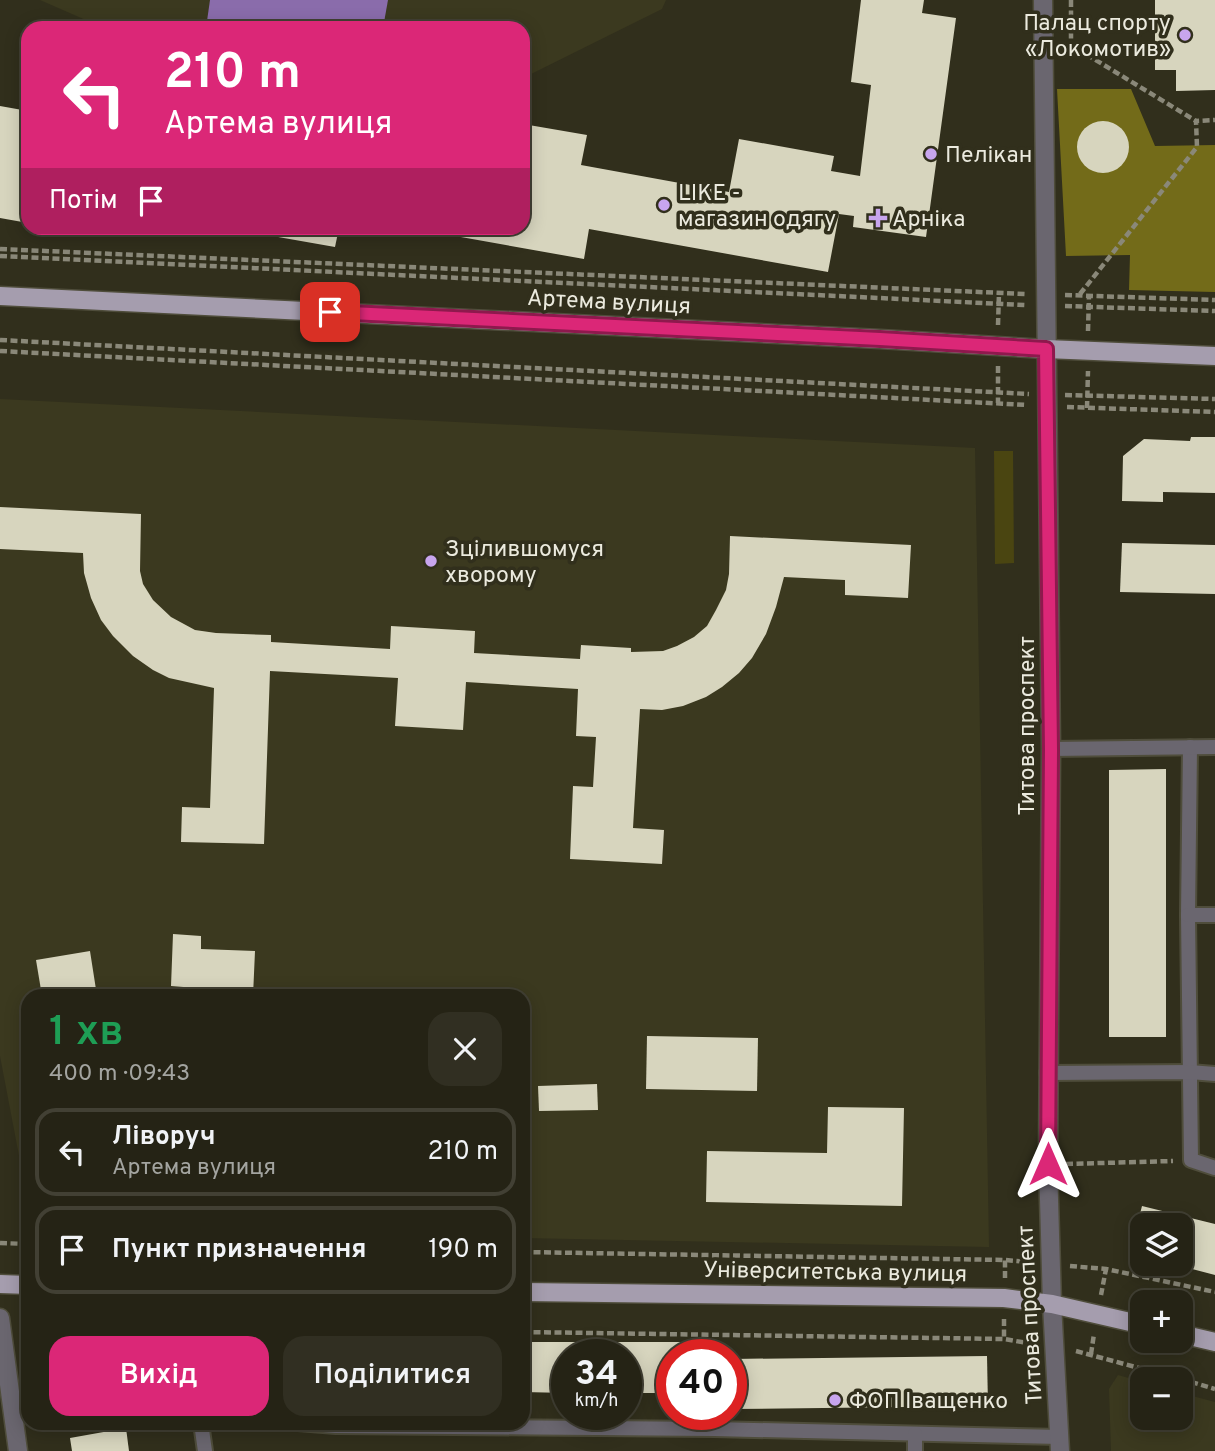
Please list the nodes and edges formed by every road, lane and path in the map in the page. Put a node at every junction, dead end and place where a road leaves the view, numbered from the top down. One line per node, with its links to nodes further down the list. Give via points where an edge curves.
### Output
1 (1043, 0): 9 (street, Титова проспект)
2 (1070, 0): 4 (path, via 1071,45)
3 (1215, 120): 4 (path)
4 (1196, 121): 7 (path, via 1197,147)
5 (0, 249): 9 (path)
6 (0, 256): 9 (path)
7 (1079, 295): 9 (path); 10 (path)
8 (0, 296): 13 (main road, Артема вулиця)
9 (1046, 300): 11 (path); 13 (street, Титова проспект)
10 (1215, 300)
11 (1215, 311)
12 (0, 340): 17 (path)
13 (1046, 349): 15 (main road, Артема вулиця); 17 (street, Титова проспект)
14 (0, 351): 17 (path)
15 (1215, 356)
16 (1215, 399): 17 (path)
17 (1047, 400): 18 (path); 21 (street, Титова проспект)
18 (1215, 412)
19 (1190, 747): 20 (lane); 21 (lane); 22 (lane)
20 (1215, 747)
21 (1051, 750): 25 (street, Титова проспект)
22 (1188, 915): 23 (lane); 24 (lane)
23 (1215, 915)
24 (1190, 1072): 25 (lane); 26 (lane); 27 (lane)
25 (1047, 1073): 28 (street, Титова проспект)
26 (1215, 1074)
27 (1191, 1160): 28 (path); 29 (lane)
28 (1048, 1164): 33 (street, Титова проспект)
29 (1215, 1168)
30 (0, 1243): 31 (path)
31 (21, 1244)
32 (530, 1252): 33 (path)
33 (1051, 1264): 37 (path, via 1106,1269); 38 (street, Титова проспект)
34 (0, 1284): 35 (main road)
35 (21, 1285)
36 (530, 1292): 38 (main road, Університетська вулиця, via 990,1297)
37 (1215, 1292)
38 (1052, 1304): 40 (main road, Університетська вулиця); 44 (street, Титова проспект)
39 (0, 1318): 48 (street)
40 (1130, 1322)
41 (530, 1332): 44 (path, via 1004,1339)
42 (1193, 1337): 43 (main road)
43 (1215, 1342)
44 (1054, 1347): 45 (path); 52 (street, Титова проспект)
45 (1138, 1367)
46 (1193, 1383): 47 (path)
47 (1215, 1389)
48 (19, 1399): 53 (street)
49 (530, 1428): 51 (lane)
50 (202, 1430): 54 (lane)
51 (915, 1434): 52 (lane); 55 (lane)
52 (1060, 1444)
53 (18, 1451)
54 (205, 1451)
55 (915, 1451)

